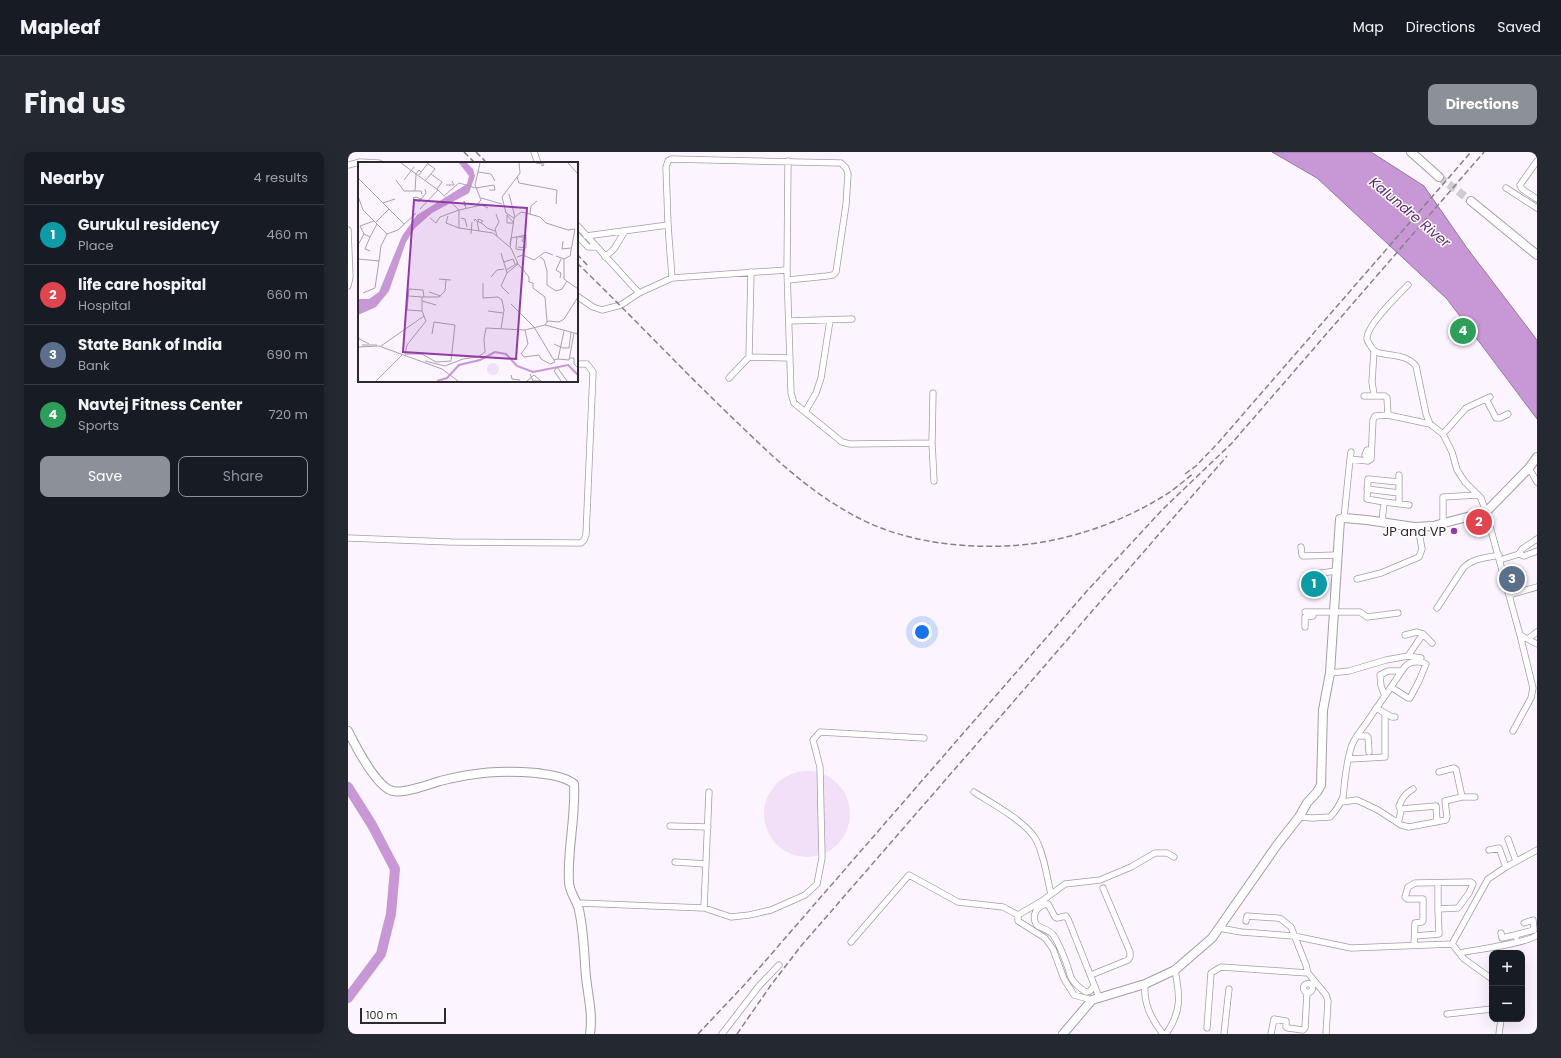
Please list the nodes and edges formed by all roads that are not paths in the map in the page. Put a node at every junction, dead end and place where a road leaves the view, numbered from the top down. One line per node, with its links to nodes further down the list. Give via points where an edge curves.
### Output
1 (534, 152): 5 (street)
2 (1411, 152): 8 (street)
3 (1537, 161): 10 (street, via 1520,185)
4 (358, 162): 7 (street)
5 (538, 162)
6 (788, 162): 15 (street, via 671,159 666,167); 24 (street); 27 (street, via 841,163 848,174 836,272 827,276)
7 (348, 165)
8 (1439, 177)
9 (1506, 188): 11 (street)
10 (1522, 189): 11 (street); 12 (street)
11 (1518, 195): 14 (street)
12 (1537, 199)
13 (1472, 201): 22 (street)
14 (1537, 208)
15 (668, 225): 18 (street); 26 (street)
16 (578, 226): 20 (street)
17 (348, 230): 29 (street)
18 (625, 231): 20 (street); 23 (street, via 614,249)
19 (578, 236): 21 (street, via 588,247)
20 (586, 236): 21 (street)
21 (596, 247): 23 (street)
22 (1537, 255)
23 (605, 257): 30 (street)
24 (787, 270): 25 (street); 27 (street)
25 (751, 272): 26 (street); 36 (street)
26 (672, 278): 30 (street)
27 (788, 280): 34 (street)
28 (1408, 285): 35 (street, via 1370,328 1367,339)
29 (348, 286)
30 (639, 293): 31 (street, via 621,305 602,310)
31 (578, 297)
32 (852, 319): 33 (street)
33 (830, 320): 34 (street); 43 (street, via 821,378)
34 (789, 321): 37 (street)
35 (1374, 351): 41 (street); 46 (street, via 1403,356 1416,366)
36 (749, 358): 37 (street); 39 (street)
37 (790, 358): 43 (street, via 791,393 794,403)
38 (578, 364): 66 (street, via 587,364 593,372 586,535 581,543)
39 (729, 378)
40 (933, 393): 48 (street)
41 (1374, 395): 42 (street); 45 (street, via 1387,398)
42 (1364, 396)
43 (805, 412): 48 (street, via 842,442 850,444)
44 (1508, 414): 47 (street, via 1496,418 1488,398 1466,408)
45 (1388, 415): 46 (street); 62 (street, via 1375,416 1373,420 1371,459 1368,461 1351,455)
46 (1430, 424): 47 (street)
47 (1443, 434): 57 (street, via 1457,470)
48 (932, 443): 52 (street)
49 (1537, 457): 50 (street)
50 (1528, 468): 54 (street); 61 (street)
51 (1399, 475): 53 (street)
52 (934, 481)
53 (1399, 482): 55 (street, via 1369,478); 56 (street)
54 (1537, 482)
55 (1368, 489): 56 (street); 58 (street, via 1367,499)
56 (1399, 493): 59 (street)
57 (1478, 495): 61 (street); 64 (street, via 1443,497)
58 (1384, 502): 59 (street); 63 (street)
59 (1399, 503): 60 (street)
60 (1409, 504)
61 (1486, 512): 64 (street); 72 (street)
62 (1344, 518): 63 (street); 71 (street, via 1340,519)
63 (1382, 522): 65 (street)
64 (1443, 524): 65 (street)
65 (1418, 527): 75 (street, via 1422,549 1419,557 1381,573)
66 (348, 538)
67 (1537, 539): 70 (street)
68 (1300, 548): 71 (street, via 1303,556)
69 (1537, 551): 70 (street, via 1524,556)
70 (1519, 554): 72 (street)
71 (1337, 555): 73 (street)
72 (1499, 558): 77 (street); 78 (street, via 1470,562)
73 (1336, 571): 74 (street); 79 (street)
74 (1314, 574)
75 (1357, 579)
76 (1537, 587): 77 (street)
77 (1509, 595): 85 (street)
78 (1437, 608)
79 (1333, 612): 80 (street, via 1360,612 1367,617); 81 (street, via 1309,614 1305,617); 92 (street)
80 (1398, 613)
81 (1305, 627)
82 (1537, 632): 86 (street)
83 (1423, 634): 84 (street, via 1417,632); 87 (street); 89 (street)
84 (1405, 635)
85 (1520, 635): 86 (street); 99 (street, via 1533,688 1531,698)
86 (1529, 638): 88 (street)
87 (1432, 644)
88 (1537, 644)
89 (1408, 656): 90 (street); 92 (street, via 1349,671)
90 (1421, 658)
91 (1402, 671): 93 (street); 93 (street, via 1410,663 1426,664 1410,698); 94 (street, via 1388,671 1380,675)
92 (1330, 673): 112 (street, via 1324,710 1321,785)
93 (1391, 687): 94 (street)
94 (1385, 696): 95 (street)
95 (1376, 708): 96 (street); 100 (street)
96 (1385, 713): 97 (street); 103 (street, via 1385,757)
97 (1395, 718)
98 (348, 731): 129 (street, via 372,773 392,791 492,771 544,774 567,779 574,784 569,884)
99 (1513, 731)
100 (1357, 736): 102 (street, via 1367,736); 103 (street)
101 (924, 738): 130 (street, via 820,732 813,740 820,767 821,790 822,858 817,884 804,895 771,910 749,915 731,917)
102 (1369, 752)
103 (1348, 759): 110 (street)
104 (1439, 772): 109 (street, via 1456,769)
105 (1414, 789): 111 (street, via 1404,794 1399,806)
106 (709, 792): 116 (street)
107 (974, 792): 128 (street, via 1016,819 1035,838)
108 (1475, 796): 109 (street)
109 (1462, 797): 113 (street, via 1445,801 1447,819)
110 (1341, 802): 112 (street, via 1330,817); 114 (street, via 1357,800)
111 (1401, 809): 113 (street, via 1436,806); 114 (street)
112 (1299, 817): 134 (street, via 1223,920)
113 (1437, 822): 114 (street, via 1409,827)
114 (1398, 823)
115 (670, 826): 116 (street)
116 (708, 828): 124 (street)
117 (1508, 839): 121 (street)
118 (1489, 850): 122 (street, via 1498,847)
119 (1537, 850): 121 (street)
120 (1174, 857): 128 (street, via 1168,853 1155,853 1100,880 1065,884)
121 (1515, 859): 122 (street); 125 (street)
122 (1504, 861): 125 (street)
123 (675, 862): 124 (street)
124 (706, 864): 130 (street)
125 (1506, 867): 145 (street, via 1488,879 1465,925)
126 (1438, 883): 131 (street); 131 (street, via 1444,881 1473,884 1458,908); 141 (street, via 1414,883 1408,887 1405,897 1407,899 1423,899 1424,921 1415,923)
127 (1103, 888): 151 (street, via 1130,957)
128 (1051, 894): 132 (street)
129 (578, 903): 130 (street); 162 (street, via 591,1005)
130 (704, 908)
131 (1438, 910): 137 (street)
132 (1018, 915): 144 (street, via 1003,907 958,902 909,875); 157 (street, via 1018,921 1045,938 1074,994)
133 (1246, 921): 140 (street, via 1247,916 1281,919 1291,927)
134 (1220, 928): 140 (street); 150 (street)
135 (1523, 928): 139 (street); 139 (street, via 1534,921 1534,930); 142 (street); 143 (street)
136 (1501, 933): 142 (street, via 1503,939)
137 (1439, 934): 141 (street); 147 (street)
138 (1537, 934): 139 (street, via 1536,937)
139 (1530, 935): 143 (street)
140 (1294, 936): 146 (street, via 1351,948); 153 (street)
141 (1415, 936): 146 (street)
142 (1516, 939): 143 (street); 148 (street)
143 (1523, 940)
144 (851, 942)
145 (1452, 944): 147 (street); 148 (street)
146 (1414, 945): 147 (street)
147 (1438, 945)
148 (1459, 953): 152 (street)
149 (778, 966): 163 (street)
150 (1175, 970): 154 (street); 165 (street, via 1179,991 1178,1012 1172,1026)
151 (1091, 975): 155 (street); 155 (street, via 1066,916 1055,917 1048,904 1037,908 1034,914 1036,923 1052,933 1071,979 1086,992)
152 (1489, 977)
153 (1309, 978): 161 (street, via 1221,967 1212,971); 167 (street, via 1312,988 1307,992 1305,1028 1288,1028 1285,1020 1274,1019); 168 (street, via 1326,995 1328,1001)
154 (1145, 984): 157 (street); 165 (street, via 1146,1006)
155 (1094, 986): 157 (street)
156 (1229, 989): 166 (street)
157 (1095, 998): 164 (street)
158 (1489, 1009): 159 (street)
159 (1446, 1014)
160 (1501, 1022): 169 (street)
161 (1207, 1028)
162 (590, 1034)
163 (722, 1034)
164 (1063, 1034)
165 (1164, 1034)
166 (1224, 1034)
167 (1271, 1034)
168 (1326, 1034)
169 (1499, 1034)

